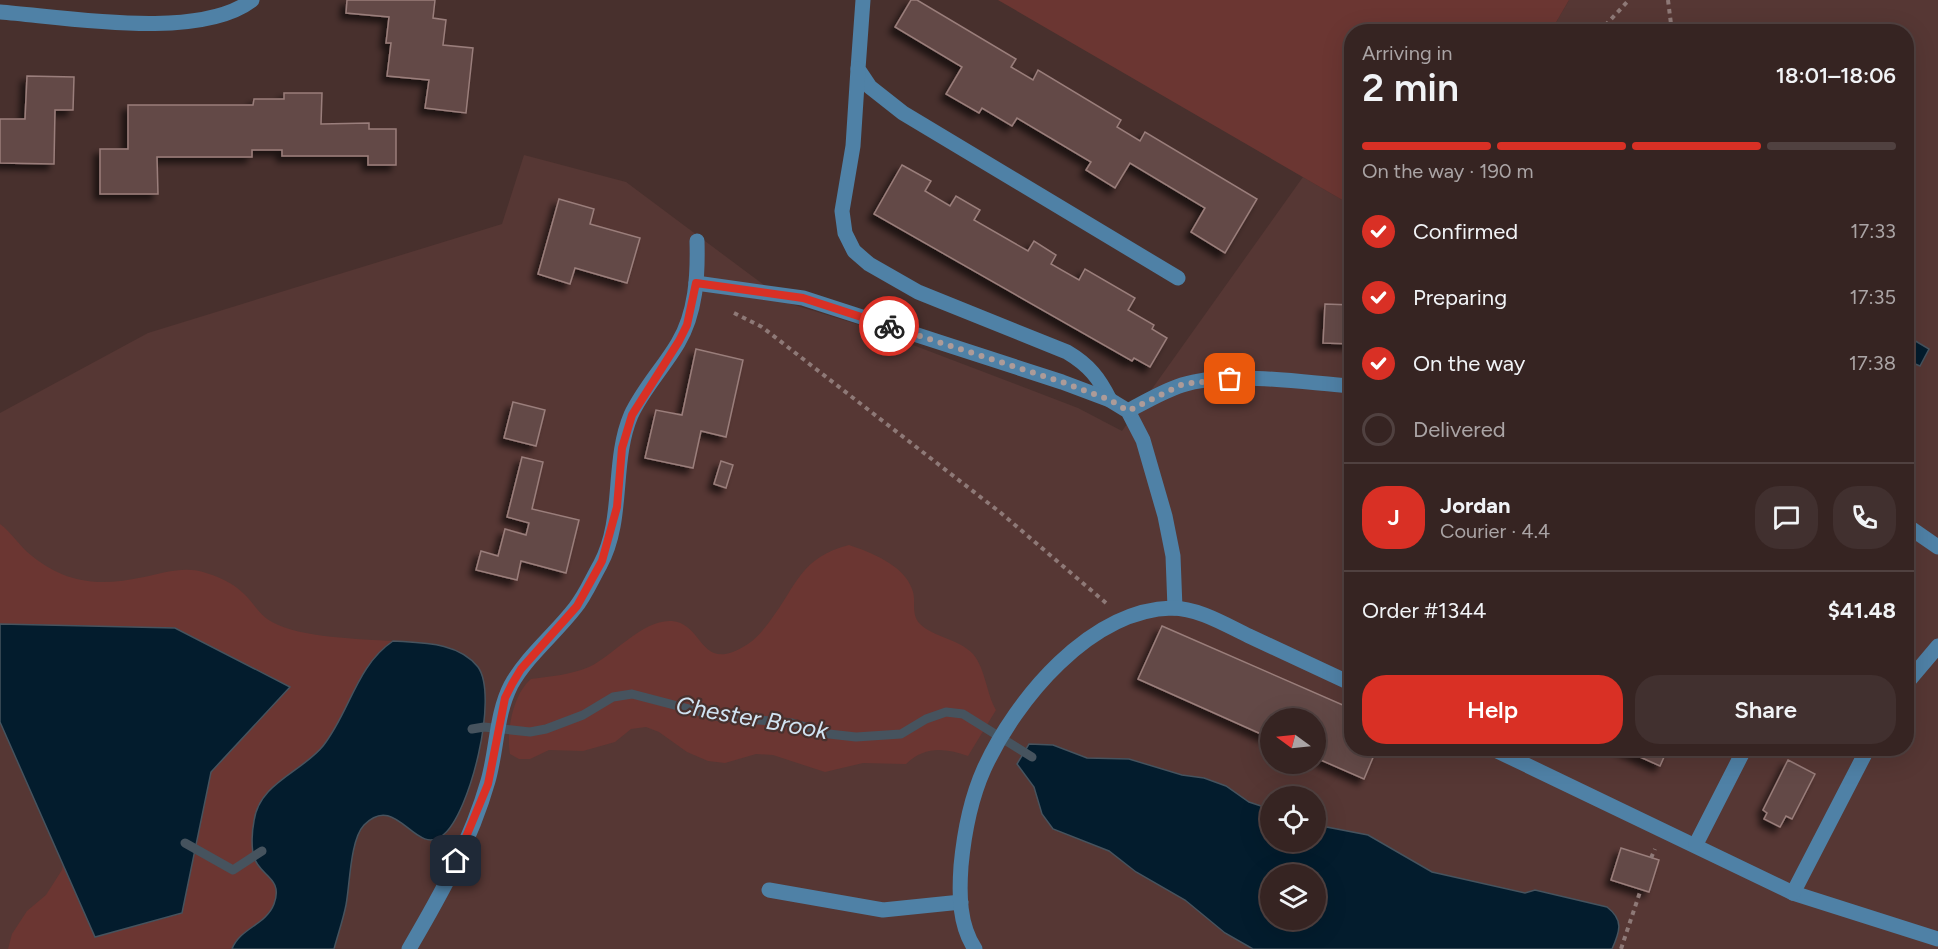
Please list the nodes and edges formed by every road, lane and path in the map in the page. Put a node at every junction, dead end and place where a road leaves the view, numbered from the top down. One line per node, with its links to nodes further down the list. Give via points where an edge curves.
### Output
1 (252, 0): 5 (lane, via 242,8 194,21 126,24)
2 (863, 0): 8 (lane)
3 (1629, 0): 6 (path)
4 (1668, 0): 7 (path)
5 (0, 12)
6 (1606, 24)
7 (1671, 24)
8 (858, 69): 10 (lane, via 870,87 903,113); 14 (lane, via 853,146 842,211 845,233 855,251 869,264 918,292 1086,363 1100,378)
9 (697, 241): 11 (lane)
10 (1178, 278)
11 (696, 283): 14 (lane, via 803,298); 32 (lane, via 687,325 632,415 622,448 617,507 602,561 577,606 521,669 505,698 488,784 448,880)
12 (733, 312): 19 (path, via 762,327 992,506)
13 (1344, 386): 15 (lane, via 1205,380 1183,384)
14 (1110, 400): 15 (lane)
15 (1128, 411): 18 (lane, via 1143,440 1165,516 1173,556)
16 (1914, 530): 17 (lane)
17 (1938, 547)
18 (1175, 608): 19 (lane, via 1146,611); 22 (lane, via 1204,615)
19 (1125, 620): 30 (lane, via 1096,634 1059,663 1014,720 992,756 975,794 964,847)
20 (1938, 646): 21 (lane)
21 (1914, 674)
22 (1344, 680)
23 (1508, 756): 26 (lane)
24 (1742, 756): 26 (lane)
25 (1864, 756): 29 (lane)
26 (1696, 844): 29 (lane)
27 (1641, 889): 34 (path)
28 (769, 890): 30 (lane, via 883,910)
29 (1793, 893): 31 (lane)
30 (961, 902): 33 (lane, via 967,933)
31 (1938, 939)
32 (409, 949)
33 (975, 949)
34 (1621, 949)

